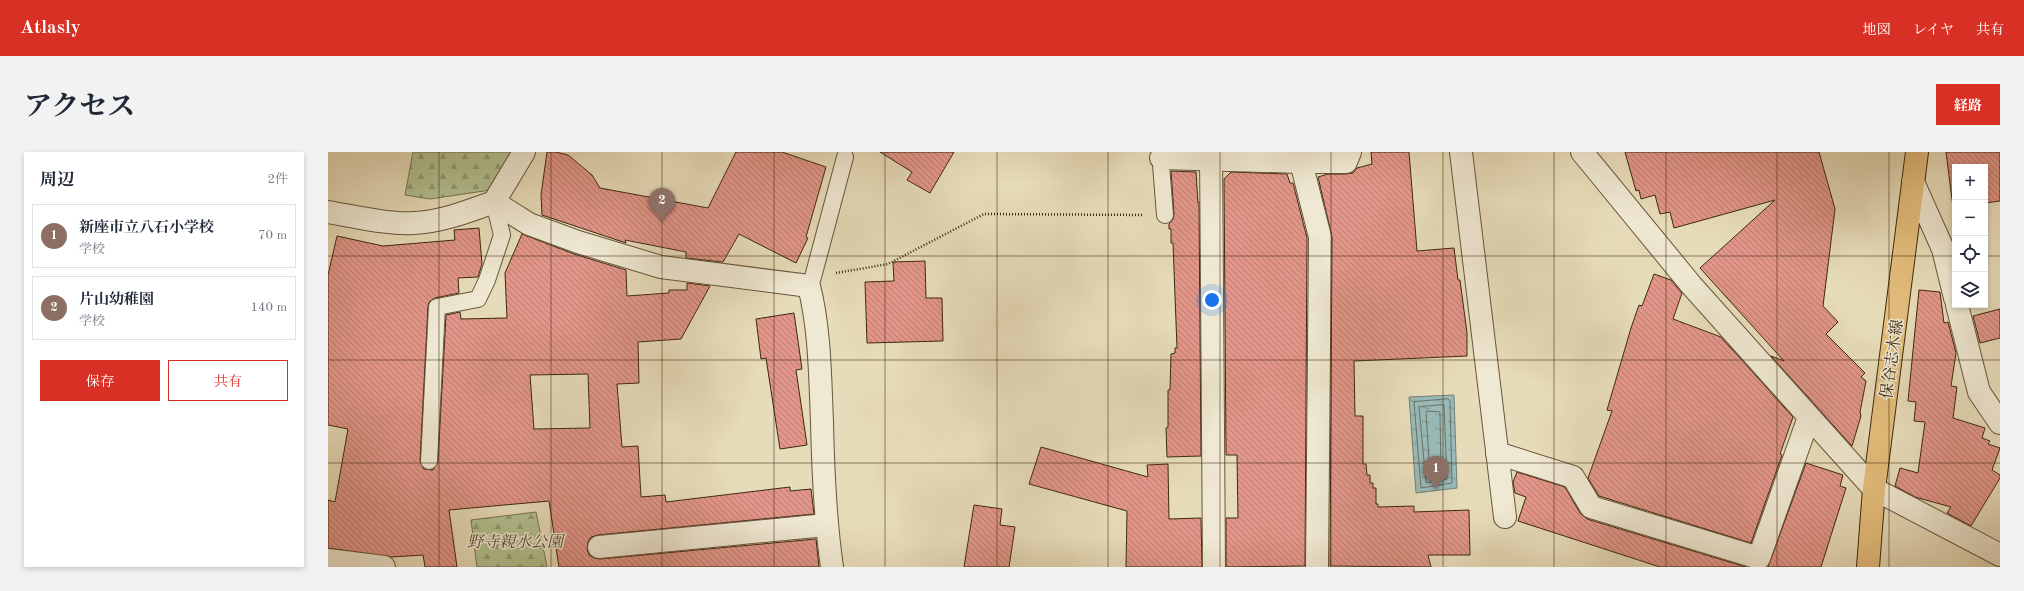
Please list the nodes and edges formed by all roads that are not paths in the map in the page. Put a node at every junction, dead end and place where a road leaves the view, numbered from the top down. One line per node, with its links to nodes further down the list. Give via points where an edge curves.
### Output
1 (524, 152): 11 (street)
2 (1350, 152): 9 (street, via 1346,162)
3 (1461, 152): 19 (street)
4 (1582, 152): 17 (street, via 1692,286)
5 (1916, 152): 10 (main road, 保谷志木線)
6 (1160, 155): 7 (street); 13 (lane)
7 (1211, 156): 9 (street); 29 (street)
8 (845, 157): 14 (lane)
9 (1301, 162): 30 (street, via 1320,237)
10 (1913, 182): 15 (street, via 1943,249); 21 (main road, 保谷志木線)
11 (494, 202): 12 (street, via 433,220 413,223 365,219); 14 (street, via 529,224 661,267); 20 (lane, via 502,235 478,299 436,308)
12 (328, 212)
13 (1165, 215)
14 (811, 282): 23 (street, via 821,383)
15 (1952, 286)
16 (1958, 308): 18 (street, via 1979,392)
17 (1809, 417): 19 (street, via 1759,558 1591,508 1573,477); 21 (street)
18 (2000, 423)
19 (1497, 453): 22 (street)
20 (429, 461)
21 (1874, 490): 25 (street); 31 (main road, 保谷志木線)
22 (1505, 517)
23 (826, 525): 24 (street); 28 (street)
24 (599, 547)
25 (2000, 555)
26 (328, 560): 27 (street)
27 (384, 567)
28 (832, 567)
29 (1214, 567)
30 (1316, 567)
31 (1868, 567)

